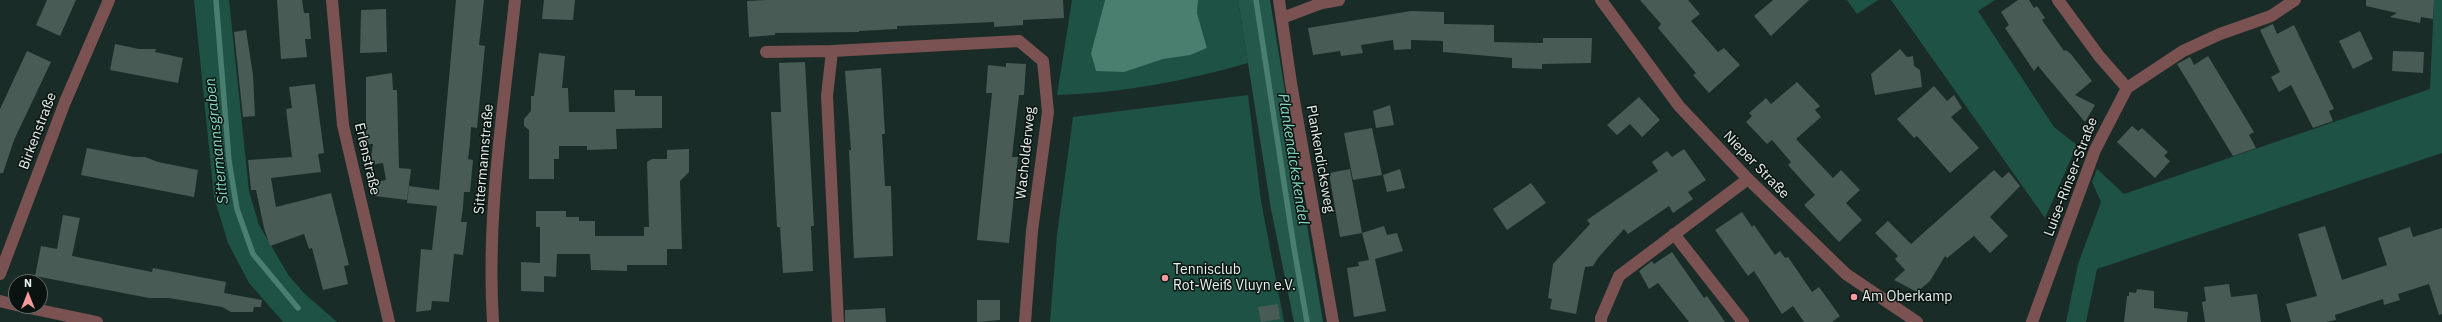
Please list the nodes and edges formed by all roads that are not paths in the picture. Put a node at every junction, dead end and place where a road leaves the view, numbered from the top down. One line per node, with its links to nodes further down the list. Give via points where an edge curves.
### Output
1 (108, 0): 15 (street, Birkenstraße, via 65,102)
2 (332, 0): 18 (street, Erlenstraße, via 343,125)
3 (515, 0): 19 (street, Sittermannstraße, via 494,195 491,285)
4 (1280, 0): 9 (street, Plankendicksweg)
5 (1339, 0): 9 (street, via 1322,3)
6 (1601, 0): 13 (street, Nieper Straße, via 1679,106)
7 (2058, 0): 12 (street, via 2099,56)
8 (2295, 0): 12 (street, Luise-Rinser-Straße, via 2272,16 2183,50)
9 (1282, 18): 22 (street, Plankendicksweg)
10 (832, 50): 11 (street, Wacholderweg); 20 (street, via 827,96); 21 (street, Wacholderweg, via 1019,41 1044,61 1048,112 1032,231)
11 (766, 52)
12 (2127, 88): 26 (street, Luise-Rinser-Straße, via 2095,150)
13 (1748, 179): 14 (street); 25 (street, Nieper Straße, via 1846,274)
14 (1674, 234): 23 (street, via 1618,276 1601,318); 24 (street)
15 (0, 274)
16 (48, 312): 17 (street)
17 (97, 322)
18 (389, 322)
19 (493, 322)
20 (838, 322)
21 (1025, 322)
22 (1333, 322)
23 (1602, 322)
24 (1743, 322)
25 (1917, 322)
26 (2032, 322)

